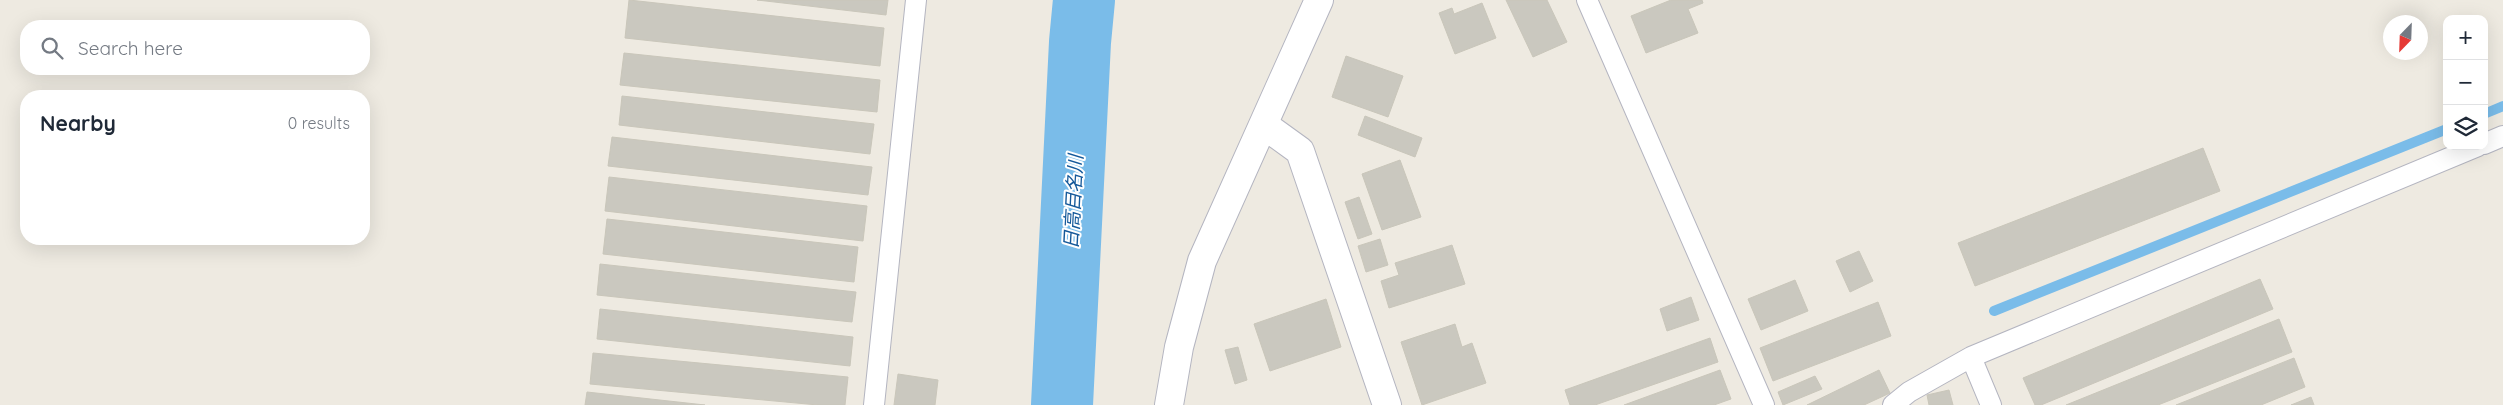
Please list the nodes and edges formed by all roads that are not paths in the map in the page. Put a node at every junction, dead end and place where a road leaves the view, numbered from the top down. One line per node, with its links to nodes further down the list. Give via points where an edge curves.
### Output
1 (916, 0): 9 (lane)
2 (1319, 0): 4 (street)
3 (1587, 0): 12 (lane)
4 (1264, 125): 10 (street, via 1202,261 1179,347); 11 (street, via 1300,151)
5 (2503, 136): 6 (lane)
6 (2488, 142)
7 (2468, 150): 8 (lane)
8 (1971, 357): 13 (lane, via 1909,392); 14 (lane)
9 (874, 405)
10 (1168, 405)
11 (1387, 405)
12 (1764, 405)
13 (1893, 405)
14 (1991, 405)

